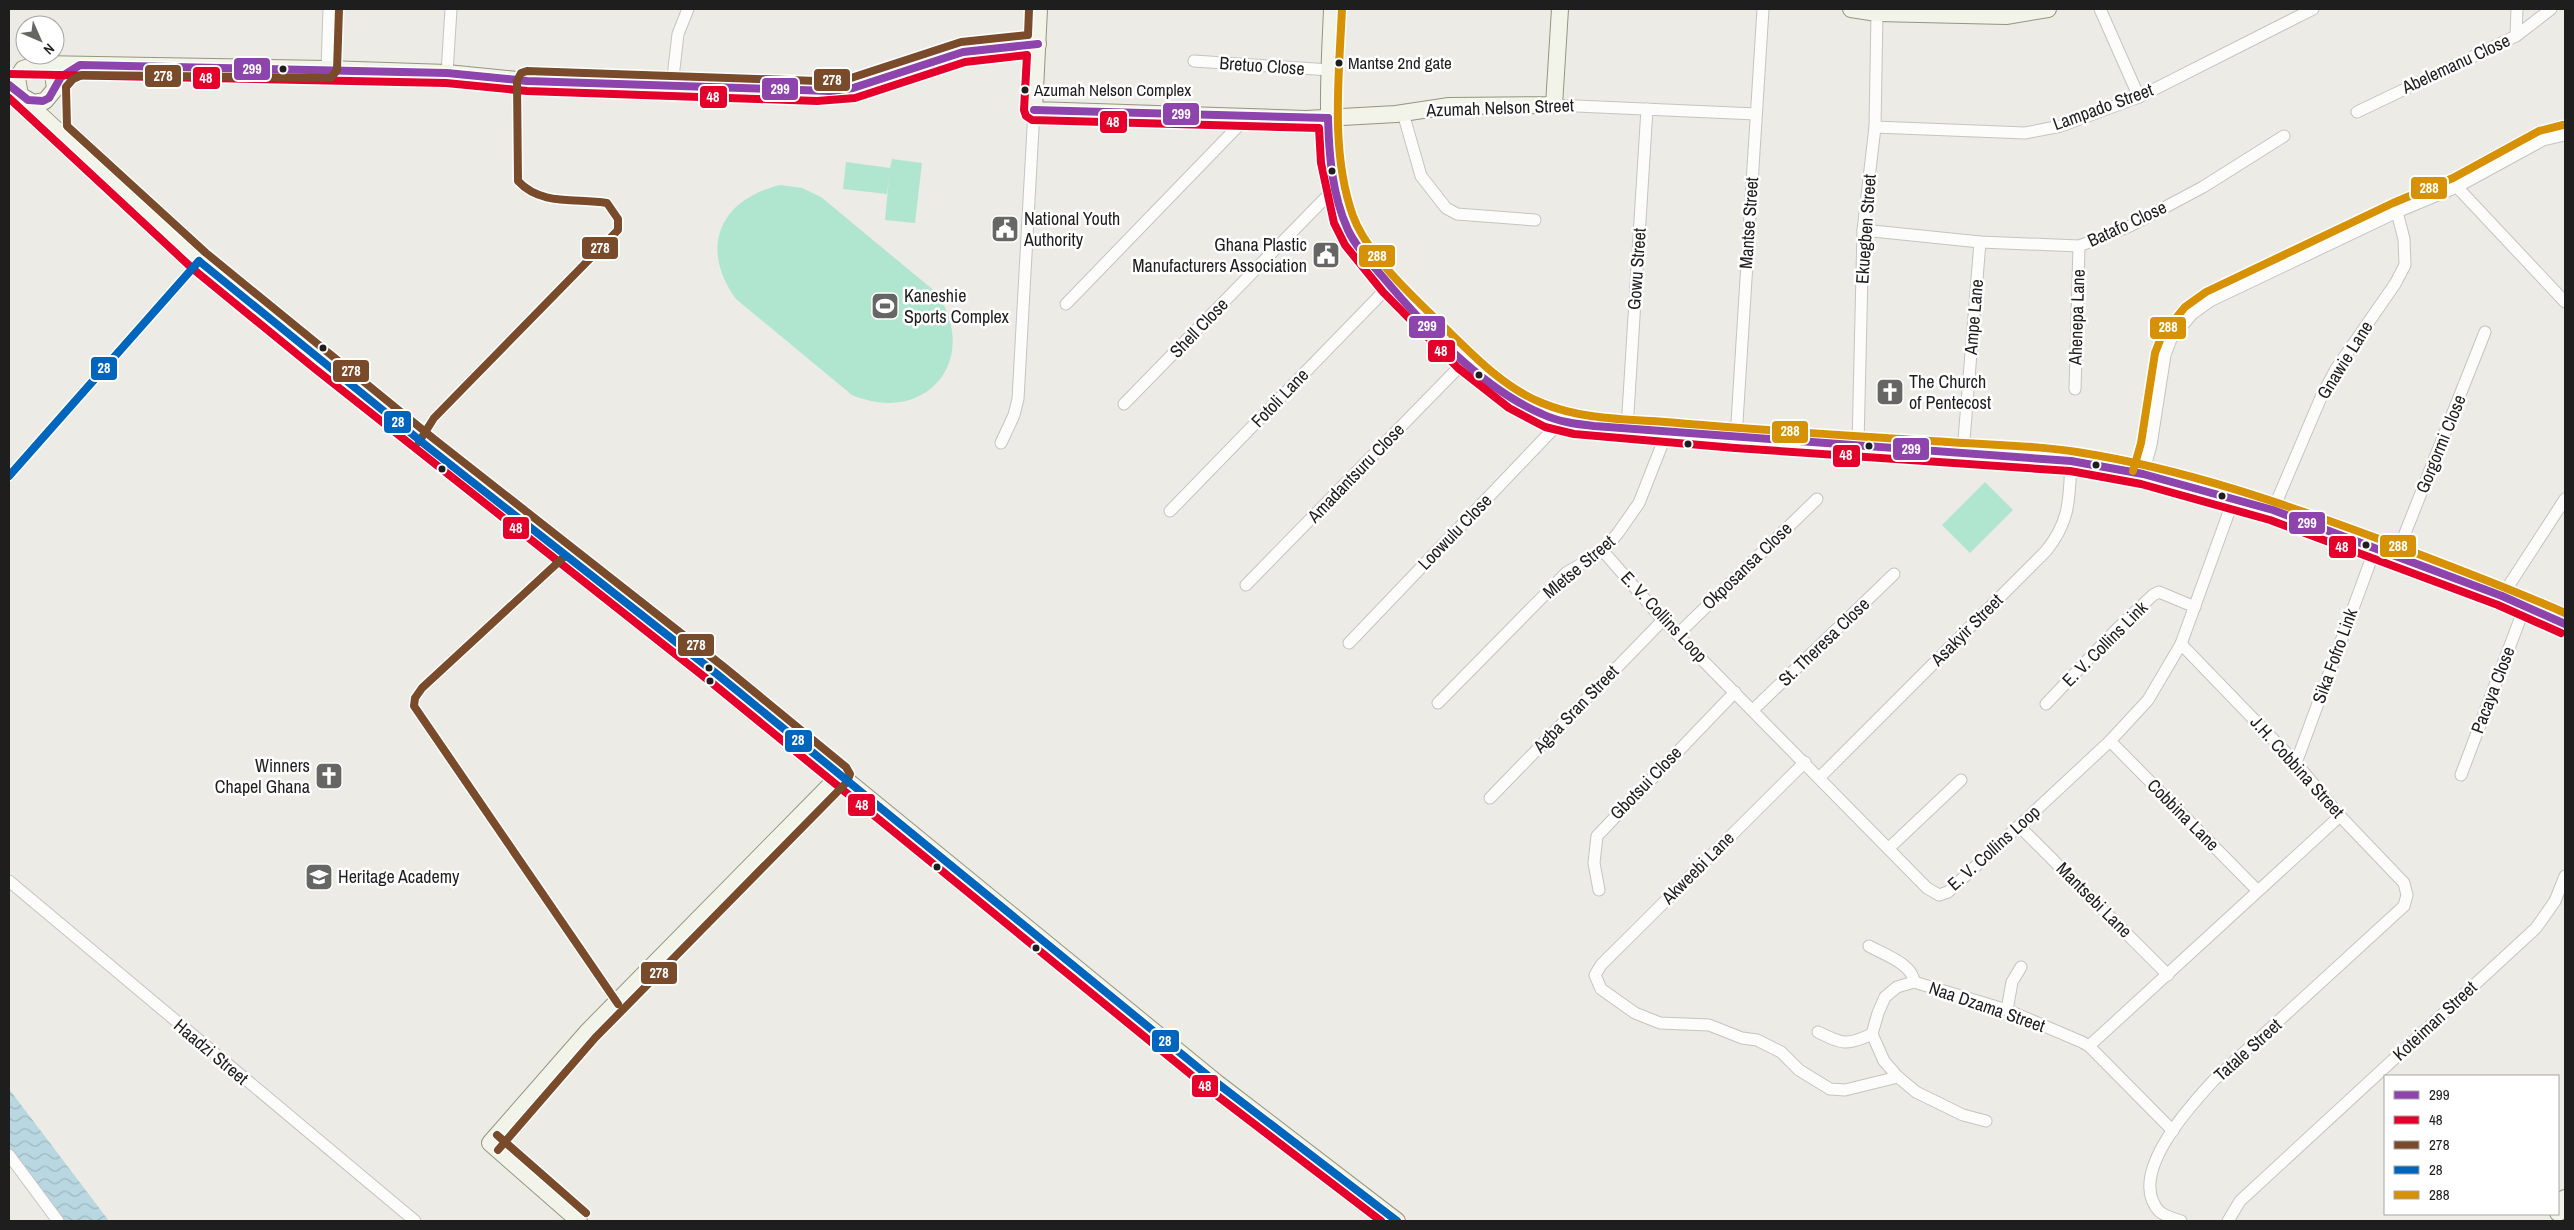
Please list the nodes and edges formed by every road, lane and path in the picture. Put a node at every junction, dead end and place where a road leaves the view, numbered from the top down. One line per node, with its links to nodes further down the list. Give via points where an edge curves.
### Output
1 (329, 9): 21 (street)
2 (451, 9): 23 (street)
3 (688, 9): 25 (street, via 678,34)
4 (1038, 9): 17 (street)
5 (1332, 9): 22 (street)
6 (1560, 9): 28 (street)
7 (1762, 9): 33 (street, Mantse Street)
8 (1851, 9): 15 (street)
9 (2048, 9): 14 (street, via 2006,16)
10 (2100, 9): 27 (street)
11 (2517, 9): 16 (street)
12 (2551, 9): 16 (street, Abelemanu Close)
13 (2306, 10): 27 (street, Lampado Street)
14 (1911, 11): 15 (street)
15 (1877, 13): 36 (street, Ekuegben Street)
16 (2516, 36): 31 (street, Abelemanu Close)
17 (1038, 44): 25 (street, via 963,52 842,90); 30 (street)
18 (1194, 61): 22 (street, Bretuo Close)
19 (36, 65): 20 (street); 24 (street, via 52,73); 26 (street, via 23,69 17,78)
20 (80, 66): 21 (street); 24 (street, via 68,71)
21 (327, 69): 23 (street)
22 (1330, 70): 35 (street)
23 (447, 73): 25 (street, via 527,81)
24 (55, 86): 26 (street, via 44,101 34,103); 37 (street)
25 (672, 86)
26 (17, 93): 37 (street)
27 (2138, 97): 36 (street, Lampado Street, via 2061,126 2024,133)
28 (1554, 104): 29 (street, Azumah Nelson Street); 32 (street, Azumah Nelson Street, via 1448,106)
29 (1647, 109): 33 (street, Azumah Nelson Street); 55 (street, Gowu Street)
30 (1034, 110): 34 (street, Azumah Nelson Street); 58 (street, via 1018,399)
31 (2357, 112)
32 (1403, 113): 35 (street, Azumah Nelson Street); 43 (street, via 1419,171 1448,210 1457,214)
33 (1756, 114): 57 (street, Mantse Street)
34 (1247, 117): 35 (street, Azumah Nelson Street); 49 (street)
35 (1328, 118): 40 (street, via 1329,149)
36 (1875, 126): 44 (street, Ekuegben Street)
37 (57, 130): 88 (street, via 199,261)
38 (2565, 135): 41 (street, via 2543,140)
39 (2284, 136): 46 (street, Batafo Close, via 2166,207 2130,226)
40 (1336, 187): 47 (street, via 1344,221 1353,239); 53 (street, Shell Close)
41 (2457, 187): 42 (street); 48 (street)
42 (2397, 212): 62 (street, via 2210,301 2179,327 2165,355 2151,445); 66 (street, Gnawie Lane, via 2405,247 2405,265 2336,369)
43 (1535, 220)
44 (1863, 230): 45 (street, Batafo Close); 59 (street, Ekuegben Street)
45 (1980, 242): 46 (street, Batafo Close); 60 (street, Ampe Lane)
46 (2079, 246): 52 (street, Ahenepa Lane)
47 (1390, 285): 51 (street); 67 (street, Fotoli Lane)
48 (2565, 302)
49 (1066, 304)
50 (2485, 332): 70 (street, Gorgormi Close)
51 (1465, 361): 54 (street, via 1514,400); 72 (street, Amadantsuru Close)
52 (2075, 389)
53 (1124, 404)
54 (1561, 421): 55 (street); 79 (street, Loowulu Close)
55 (1627, 429): 56 (street)
56 (1667, 432): 57 (street); 69 (street, Mletse Street, via 1640,503)
57 (1736, 438): 59 (street)
58 (1001, 443)
59 (1858, 446): 60 (street)
60 (1963, 452): 61 (street)
61 (2071, 461): 62 (street); 90 (street, Asakyir Street, via 2069,512 2060,534)
62 (2143, 474): 63 (street)
63 (2234, 498): 66 (street); 75 (street, E. V. Collins Loop)
64 (1817, 499): 78 (street, Okposansa Close)
65 (2565, 499): 73 (street)
66 (2273, 510): 68 (street)
67 (1170, 511)
68 (2375, 549): 70 (street); 87 (street, Sika Fofro Link)
69 (1603, 551): 76 (street, E. V. Collins Loop); 82 (street, Mletse Street, via 1566,573)
70 (2396, 556): 73 (street)
71 (1894, 574): 84 (street, St. Theresa Close)
72 (1246, 585)
73 (2502, 596): 74 (street)
74 (2526, 606): 77 (street); 89 (street, Pacaya Close)
75 (2195, 607): 80 (street, E. V. Collins Loop); 83 (street, E. V. Collins Link, via 2166,594 2158,592 2153,595)
76 (1663, 620): 78 (street, E. V. Collins Loop); 92 (street, Agba Sran Street)
77 (2565, 624)
78 (1678, 634): 81 (street, E. V. Collins Loop)
79 (1349, 643)
80 (2181, 644): 85 (street, E. V. Collins Loop, via 2148,700); 87 (street, J.H. Cobbina Street)
81 (1735, 692): 84 (street, E. V. Collins Loop); 98 (street, Gbotsui Close, via 1597,836 1594,863)
82 (1438, 703)
83 (2046, 704)
84 (1754, 710): 86 (street, E. V. Collins Loop)
85 (2110, 741): 94 (street, E. V. Collins Loop); 99 (street, Cobbina Lane)
86 (1804, 762): 90 (street, E. V. Collins Loop); 109 (street, Akweebi Lane, via 1607,959 1595,976 1601,988 1648,1020 1709,1025 1742,1038 1757,1040 1781,1052 1799,1070 1830,1089 1845,1090)
87 (2296, 763): 93 (street, J.H. Cobbina Street)
88 (840, 775): 117 (street, via 588,1032 490,1142); 118 (street, via 1217,1084)
89 (2461, 775)
90 (1820, 777): 95 (street, E. V. Collins Loop)
91 (1961, 780): 95 (street)
92 (1490, 798)
93 (2340, 816): 99 (street); 100 (street, J.H. Cobbina Street, via 2404,883)
94 (2019, 826): 95 (street, E. V. Collins Loop, via 1948,892 1939,895 1927,888); 103 (street, Mantsebi Lane)
95 (1889, 848)
96 (2565, 876): 120 (street, Koteiman Street, via 2555,901 2536,928 2240,1201)
97 (9, 881): 116 (street, Haadzi Street)
98 (1599, 890)
99 (2257, 890): 103 (street)
100 (2407, 894): 111 (street, Tatale Street, via 2404,906 2214,1080)
101 (1869, 946): 104 (street, via 1904,966 1914,976)
102 (2021, 967): 105 (street, via 2012,982)
103 (2168, 974): 108 (street)
104 (1914, 982): 105 (street, Naa Dzama Street); 107 (street, Naa Dzama Street, via 1897,987 1885,997)
105 (2007, 1010): 108 (street, Naa Dzama Street)
106 (1818, 1032): 107 (street, via 1848,1044)
107 (1872, 1034): 109 (street, via 1884,1061)
108 (2088, 1046): 111 (street)
109 (1898, 1078): 110 (street, via 1937,1103)
110 (1986, 1121)
111 (2173, 1131): 119 (street, Tatale Street, via 2149,1181 2151,1198 2161,1213)
112 (9, 1155): 115 (street)
113 (2565, 1198): 114 (street)
114 (2559, 1212)
115 (58, 1221)
116 (415, 1221)
117 (579, 1221)
118 (1397, 1221)
119 (2181, 1221)
120 (2228, 1221)

